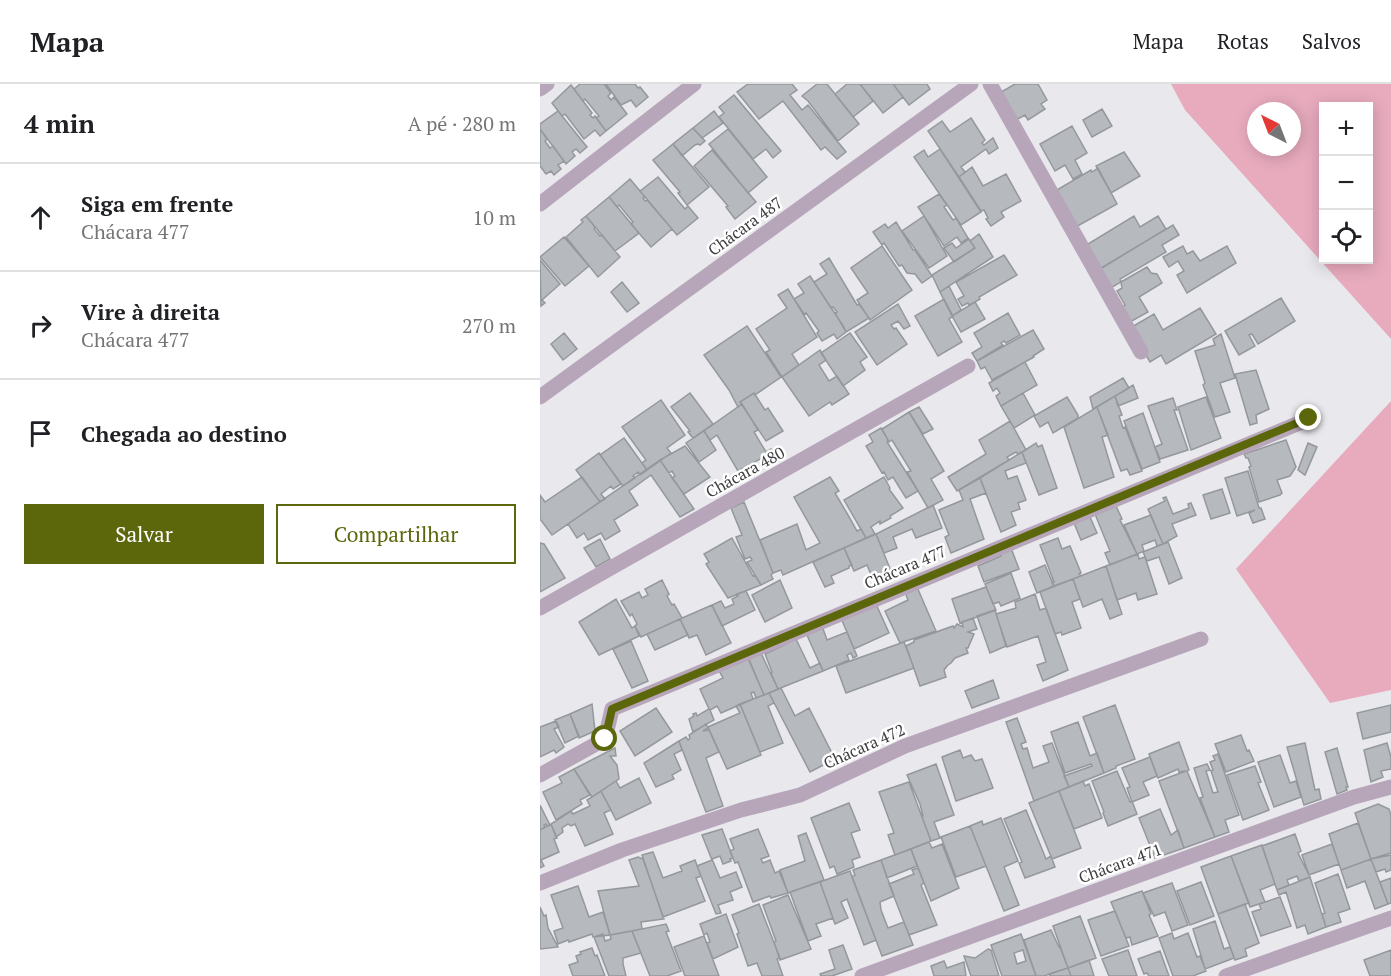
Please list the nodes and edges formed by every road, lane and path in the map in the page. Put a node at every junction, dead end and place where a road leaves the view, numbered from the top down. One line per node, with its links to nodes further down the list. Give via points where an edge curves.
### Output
1 (547, 84): 5 (street)
2 (694, 84): 6 (street)
3 (971, 84): 9 (street, Chácara 487)
4 (990, 84): 7 (street)
5 (540, 89)
6 (540, 204)
7 (1141, 352)
8 (968, 366): 11 (street, Chácara 480)
9 (540, 397)
10 (1309, 418): 13 (street, Chácara 477, via 612,709 605,739)
11 (540, 608)
12 (1201, 639): 15 (street, Chácara 472, via 905,746 800,795 741,810)
13 (540, 775)
14 (1391, 787): 17 (street, Chácara 471, via 1354,797)
15 (540, 882)
16 (1391, 918): 18 (street)
17 (862, 976)
18 (1226, 976)

